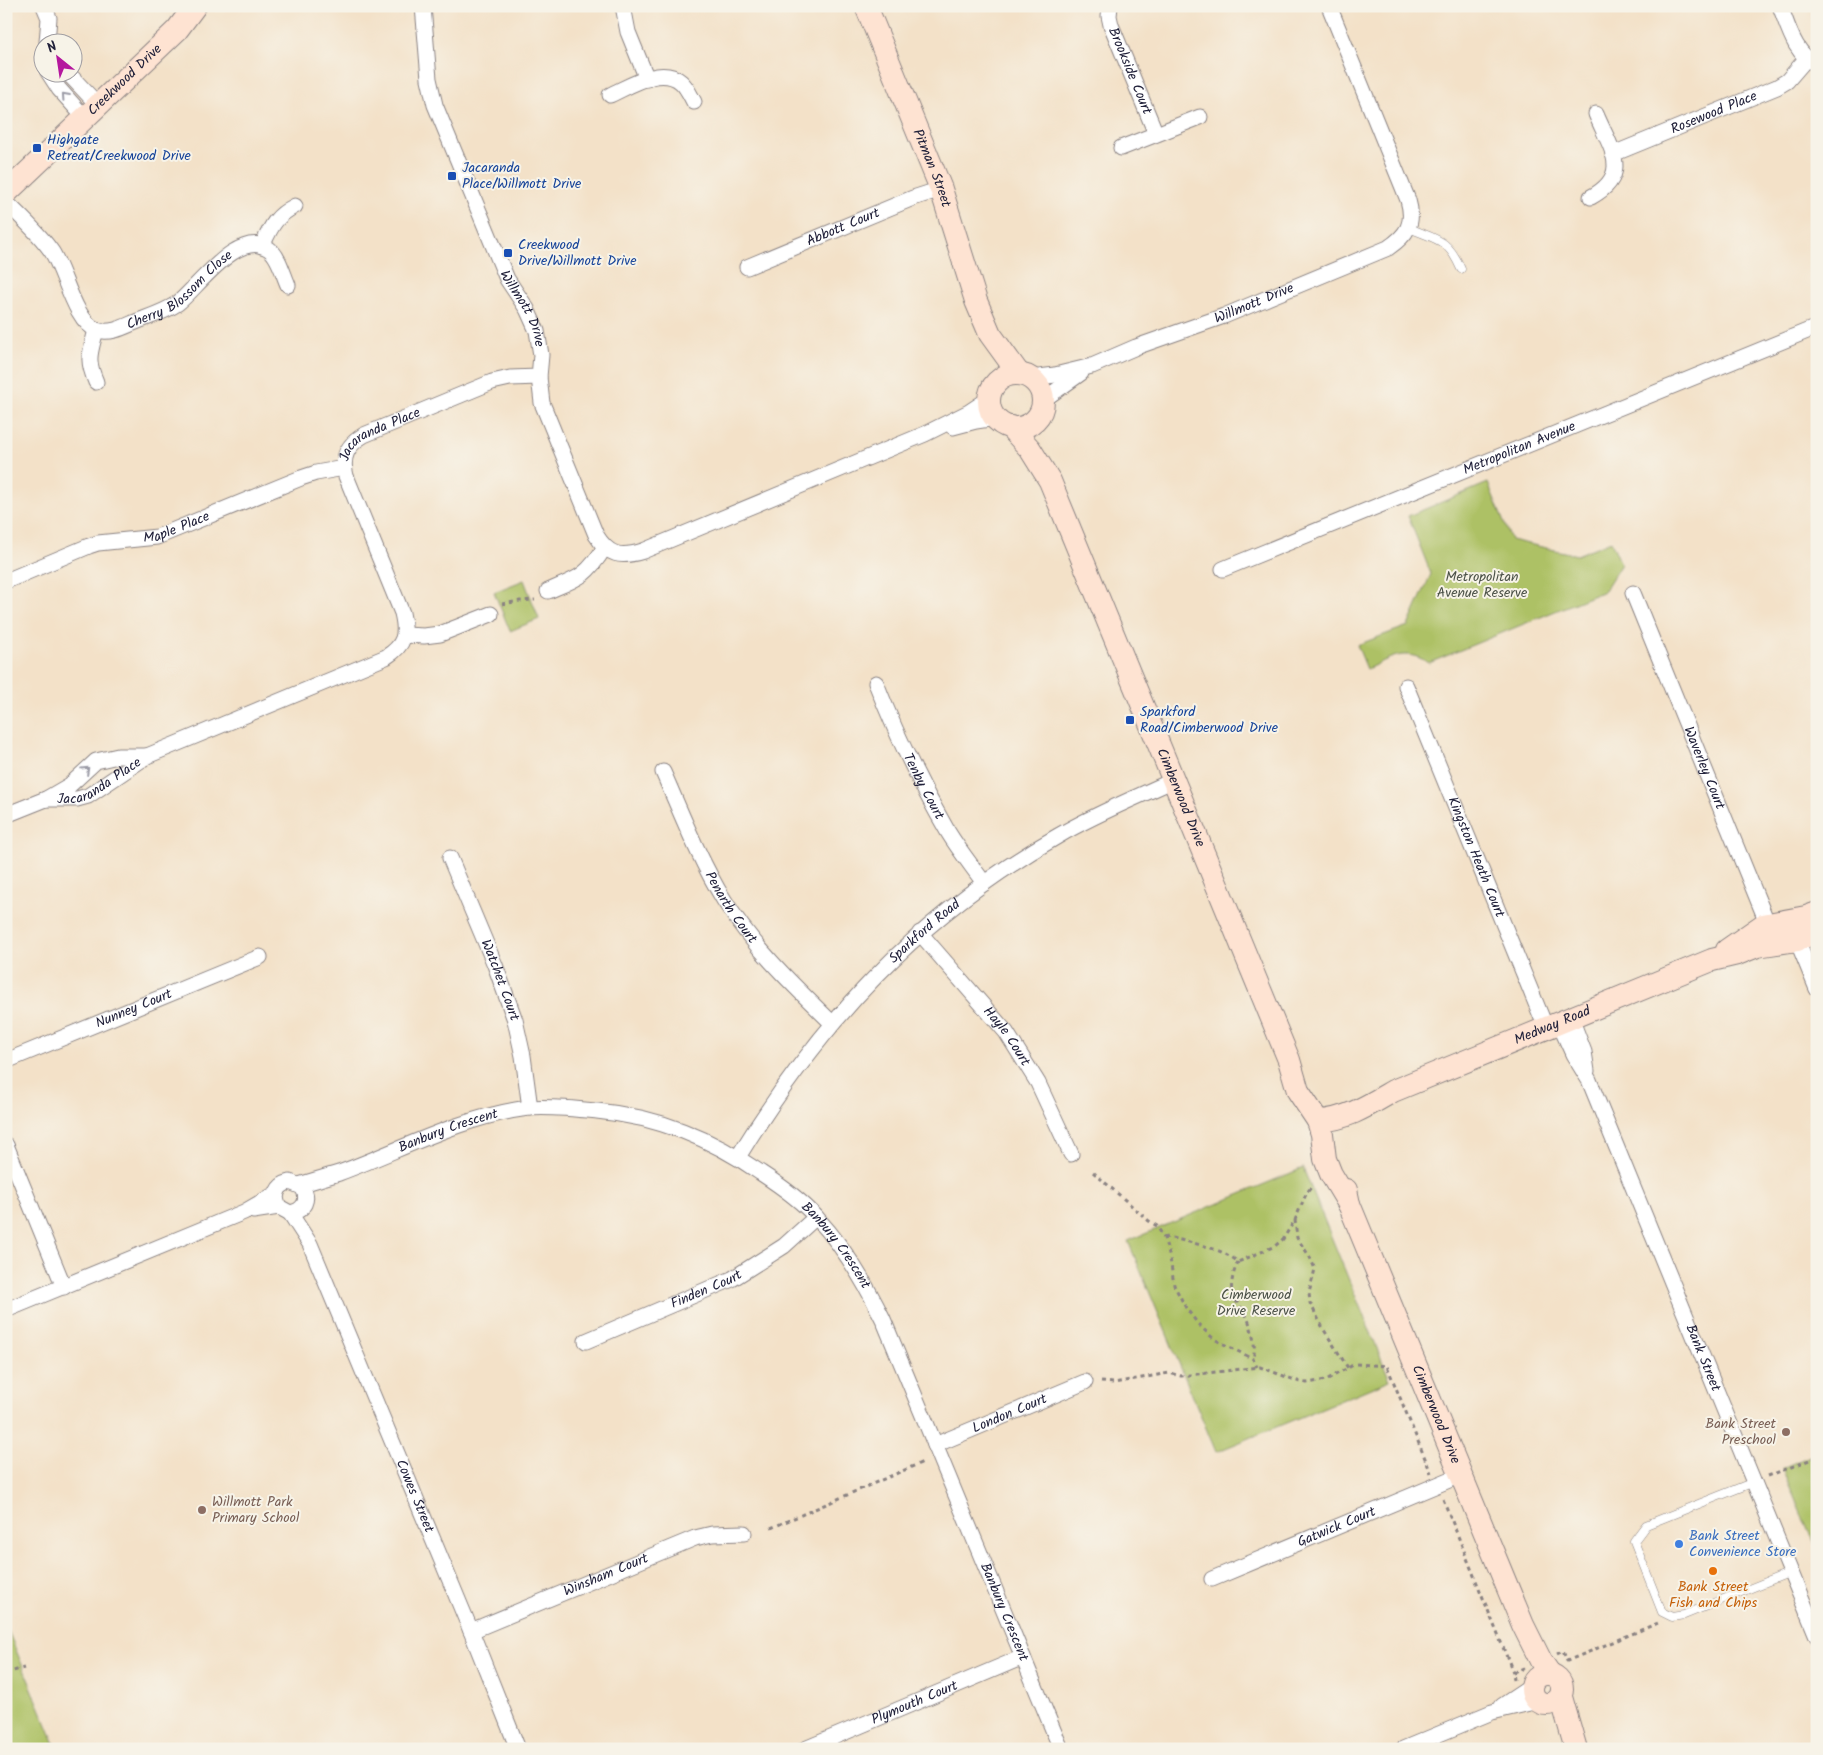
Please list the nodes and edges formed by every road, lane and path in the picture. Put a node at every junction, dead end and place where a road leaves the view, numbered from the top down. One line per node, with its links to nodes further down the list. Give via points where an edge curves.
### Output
1 (44, 6): 11 (street, via 49,18)
2 (195, 6): 10 (street, Creekwood Drive)
3 (210, 6): 10 (street, Creekwood Drive)
4 (623, 6): 13 (street, via 628,32)
5 (866, 6): 24 (street, Pitman Street)
6 (1110, 6): 21 (street, Brookside Court, via 1111,25)
7 (1330, 6): 29 (street, via 1402,183 1411,210)
8 (1780, 6): 12 (street, via 1794,40)
9 (424, 8): 39 (street, Willmott Drive, via 429,79 436,104 508,279 537,331 541,355)
10 (177, 30): 18 (street, Creekwood Drive)
11 (48, 32)
12 (1811, 61): 23 (street, Rosewood Place, via 1778,87)
13 (647, 78): 16 (street); 17 (street, via 668,76 676,79)
14 (54, 82): 18 (street, one-way to 14, via 59,89)
15 (73, 82): 18 (street)
16 (610, 95)
17 (694, 102)
18 (92, 112): 25 (street, Creekwood Drive)
19 (1596, 114): 23 (street)
20 (1200, 117): 21 (street)
21 (1156, 134): 22 (street)
22 (1121, 148)
23 (1613, 154): 26 (street, via 1616,163 1613,180)
24 (941, 189): 31 (street, Abbott Court); 36 (street, Pitman Street, via 968,281)
25 (6, 193)
26 (1591, 197)
27 (6, 202): 35 (street, via 52,252 79,311)
28 (296, 206): 30 (street, via 278,216)
29 (1409, 228): 32 (lane, via 1446,245 1455,254); 37 (street, Willmott Drive, via 1398,242 1388,248)
30 (262, 246): 33 (street, via 269,248 276,257); 35 (street, Cherry Blossom Close, via 245,245 232,252 167,309 121,328 104,332)
31 (747, 267)
32 (1461, 269)
33 (288, 286)
34 (1817, 327): 47 (street, Metropolitan Avenue)
35 (96, 330): 40 (street, via 89,360)
36 (990, 334): 38 (street, Pitman Street); 41 (street, Pitman Street)
37 (1092, 366): 38 (street, Willmott Drive, via 1056,375); 42 (street, Willmott Drive, via 1065,383)
38 (1025, 376): 41 (street, via 1003,378); 42 (street, via 1038,384 1042,392)
39 (539, 377): 44 (street, Jacaranda Place, via 492,382 364,435 349,446); 46 (street, Willmott Drive, via 542,403 596,535)
40 (96, 382)
41 (998, 406): 42 (street, via 1027,425); 43 (street, via 969,412); 43 (street, via 976,421); 45 (street, Cimberwood Drive)
42 (1041, 407): 45 (street, Cimberwood Drive, via 1043,446)
43 (925, 434): 46 (street, via 643,551 622,556)
44 (344, 468): 48 (street, Maple Place, via 301,478 157,537 89,546); 52 (street, Jacaranda Place, via 402,613)
45 (1050, 480): 57 (street, Cimberwood Drive)
46 (606, 548): 49 (street, via 589,571)
47 (1223, 569)
48 (6, 581)
49 (548, 591): 51 (path, via 549,597 508,603 492,608)
50 (1633, 593): 64 (street, Waverley Court)
51 (491, 614): 52 (street, via 440,634)
52 (405, 635): 55 (street, Jacaranda Place, via 396,651 386,657)
53 (876, 683): 61 (street, Tenby Court, via 923,788)
54 (1406, 686): 69 (street, Kingston Heath Court)
55 (147, 756): 58 (street, Jacaranda Place, via 88,796); 58 (street, Jacaranda Place, one-way to 55, via 70,785 96,761 118,756)
56 (664, 772): 68 (street, Penarth Court, via 706,868 729,906 764,954)
57 (1174, 780): 61 (street, Sparkford Road, via 1058,835); 72 (street, Cimberwood Drive, via 1289,1060 1298,1091)
58 (46, 799): 59 (street, Jacaranda Place)
59 (6, 815)
60 (450, 858): 71 (street, Watchet Court, via 515,1020)
61 (984, 883): 65 (street, Sparkford Road)
62 (1817, 913): 64 (street, Medway Road)
63 (1817, 929): 64 (street, Medway Road, via 1809,935)
64 (1782, 932): 67 (street, Waverley Court); 69 (street, Medway Road, via 1757,946 1712,960)
65 (920, 933): 68 (street, Sparkford Road); 74 (street, Hayle Court, via 1006,1032 1038,1083)
66 (260, 957): 70 (street, Nunney Court)
67 (1817, 989)
68 (832, 1023): 75 (street, Sparkford Road, via 769,1106)
69 (1558, 1023): 72 (street, Medway Road, via 1393,1091 1352,1114); 94 (street, Bank Street, via 1589,1080)
70 (6, 1061)
71 (530, 1108): 75 (street, Banbury Crescent, via 581,1109 627,1115 685,1131); 78 (street, Banbury Crescent, via 449,1128 338,1173)
72 (1326, 1117): 93 (street, Cimberwood Drive, via 1322,1134 1325,1160 1350,1204)
73 (6, 1145): 83 (street)
74 (1071, 1154)
75 (738, 1157): 79 (street, Banbury Crescent, via 783,1187)
76 (1093, 1172): 81 (path, via 1156,1224)
77 (1312, 1186): 80 (path)
78 (292, 1200): 83 (street, Banbury Crescent, via 244,1212); 101 (street, Cowes Street)
79 (816, 1217): 85 (street, Finden Court, via 784,1246 732,1279); 90 (street, Banbury Crescent, via 868,1288)
80 (1295, 1220): 82 (path, via 1275,1246); 88 (path, via 1297,1238 1315,1269 1310,1303)
81 (1164, 1238): 82 (path, via 1212,1249); 86 (path, via 1174,1285 1186,1308 1214,1339)
82 (1238, 1262): 86 (path, via 1232,1293 1247,1319 1255,1350)
83 (64, 1286): 84 (street, Banbury Crescent)
84 (6, 1310)
85 (586, 1341)
86 (1253, 1359): 87 (path)
87 (1257, 1367): 88 (path, via 1307,1384 1326,1380); 89 (path, via 1181,1376 1169,1373 1114,1383)
88 (1348, 1368): 95 (path, via 1355,1364 1387,1366)
89 (1085, 1382): 90 (street, London Court)
90 (935, 1445): 103 (street, Banbury Crescent)
91 (1817, 1457): 94 (path)
92 (926, 1469): 96 (path, via 923,1462)
93 (1461, 1476): 95 (street, Gatwick Court); 106 (street, Cimberwood Drive, via 1523,1625)
94 (1754, 1482): 98 (street, Bank Street); 100 (lane, via 1646,1525 1634,1541 1662,1612)
95 (1437, 1486): 99 (street, Gatwick Court); 106 (path)
96 (771, 1528)
97 (744, 1533): 101 (street, Winsham Court, via 695,1538)
98 (1791, 1572): 100 (lane); 102 (street, Bank Street)
99 (1212, 1579)
100 (1672, 1617): 106 (path, via 1567,1661 1563,1651)
101 (471, 1631): 108 (street, Cowes Street)
102 (1817, 1636)
103 (1023, 1657): 109 (street, Plymouth Court); 110 (street, Banbury Crescent)
104 (24, 1668): 105 (path)
105 (6, 1673)
106 (1536, 1682): 107 (street, Cimberwood Drive); 111 (street, via 1492,1712)
107 (1575, 1747)
108 (518, 1749)
109 (805, 1749)
110 (1061, 1749)
111 (1403, 1749)

